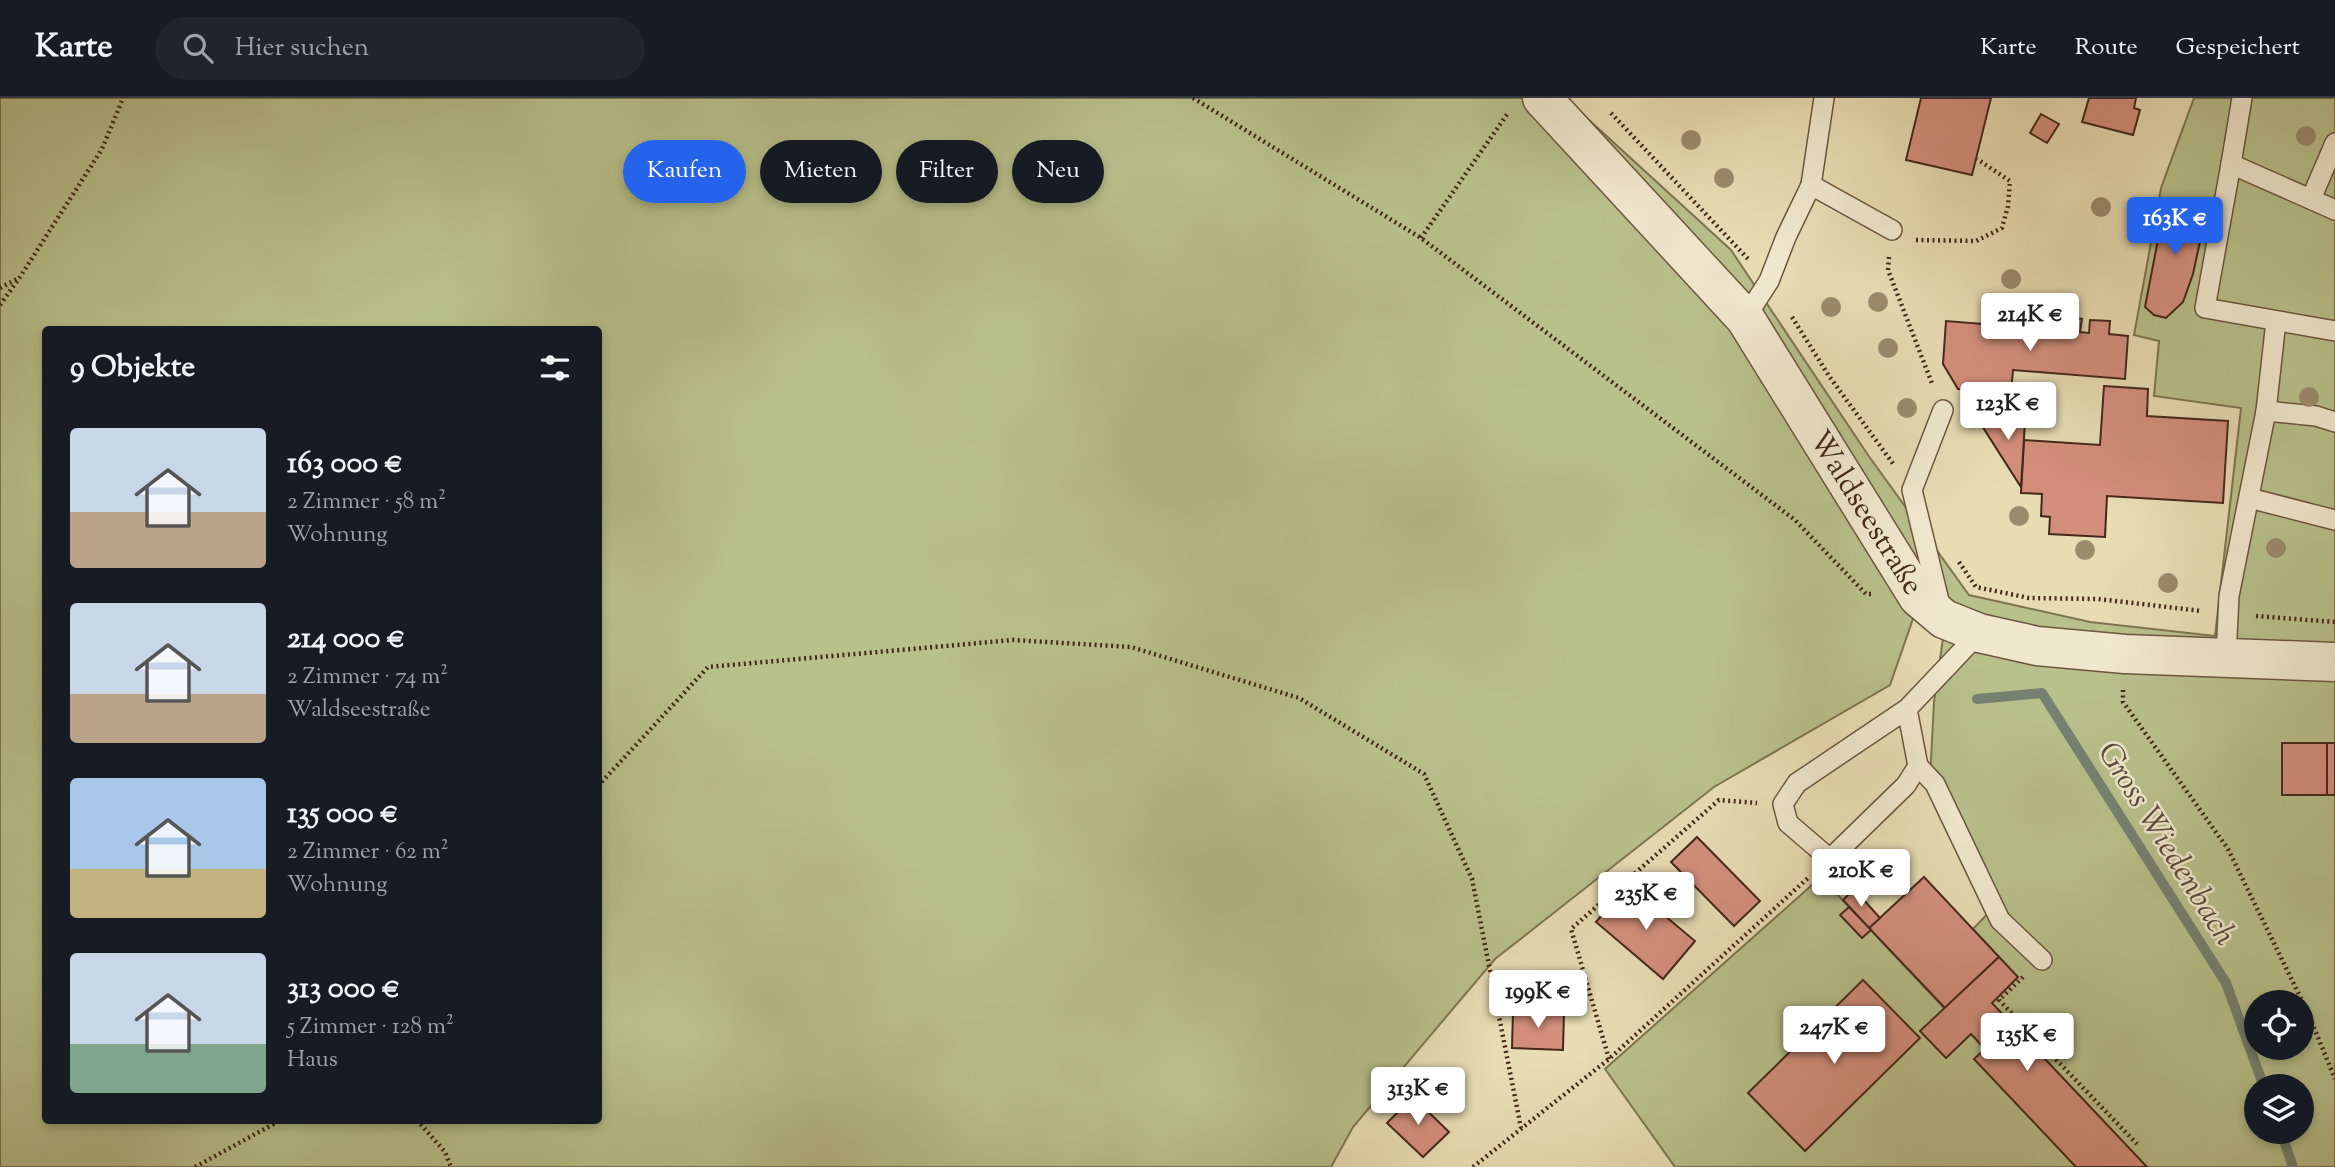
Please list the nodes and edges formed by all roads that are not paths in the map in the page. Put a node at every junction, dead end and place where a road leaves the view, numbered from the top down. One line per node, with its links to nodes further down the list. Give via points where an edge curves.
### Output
1 (1824, 98): 6 (lane)
2 (2242, 98): 5 (lane)
3 (1526, 103): 10 (street, Waldseestraße)
4 (2335, 143): 7 (lane)
5 (2231, 164): 7 (lane); 11 (lane, via 2205,308)
6 (1811, 185): 9 (lane); 10 (lane, via 1769,281)
7 (2311, 199): 8 (lane)
8 (2335, 210)
9 (1892, 230)
10 (1745, 318): 18 (street, Waldseestraße)
11 (2276, 321): 12 (lane); 14 (lane)
12 (2335, 331)
13 (1943, 410): 18 (lane, via 1912,489)
14 (2266, 411): 15 (lane); 16 (lane)
15 (2335, 422)
16 (2249, 498): 17 (lane); 20 (lane, via 2229,596)
17 (2335, 520)
18 (1931, 608): 19 (street, Waldseestraße)
19 (1979, 634): 20 (street, Waldseestraße, via 2037,646); 22 (lane)
20 (2226, 657): 21 (street, Waldseestraße)
21 (2335, 662)
22 (1908, 709): 23 (lane); 23 (lane, via 1797,783 1783,804 1788,823 1830,859 1906,785)
23 (1918, 766): 24 (lane, via 1935,784 2000,920)
24 (2042, 960)

